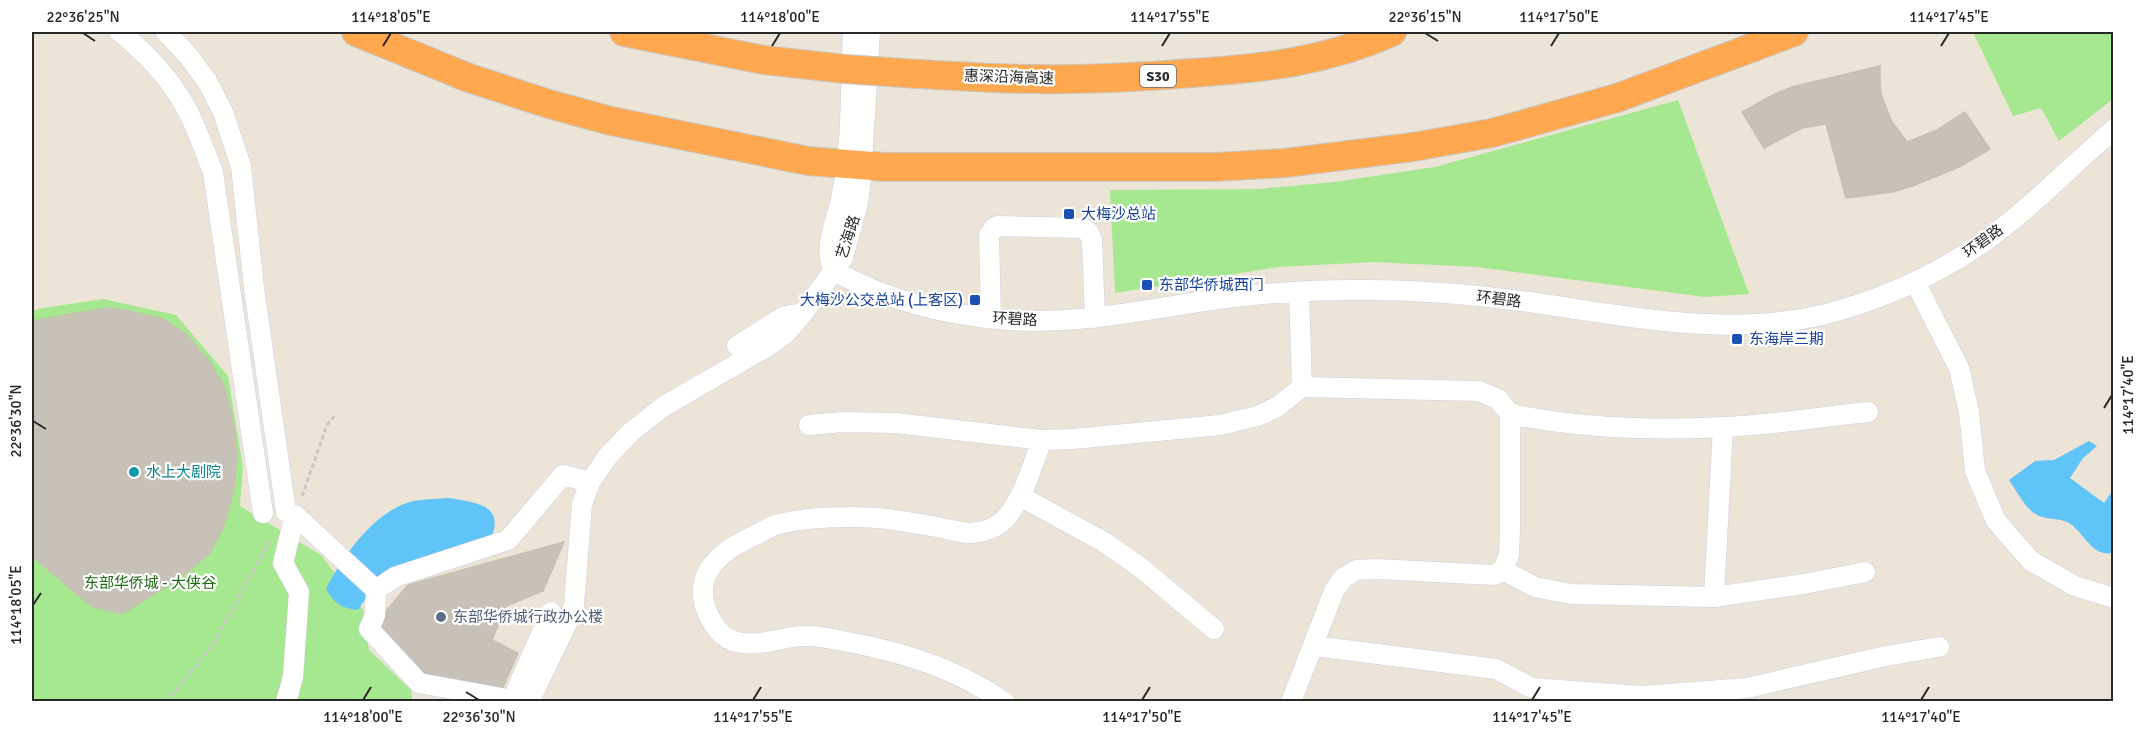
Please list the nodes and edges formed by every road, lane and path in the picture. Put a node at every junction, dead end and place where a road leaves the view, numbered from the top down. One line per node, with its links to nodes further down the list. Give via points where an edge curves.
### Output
1 (120, 32): 27 (street, via 162,73 180,97 213,172)
2 (166, 32): 28 (street, via 207,81 242,166 254,288)
3 (356, 32): 10 (highway, via 469,78 559,107 777,156)
4 (624, 32): 7 (highway, 惠深沿海高速 / S30, bridge, via 764,60 918,74 1037,79 1131,78 1294,63)
5 (853, 32): 10 (street, 艺海路)
6 (870, 32): 10 (street, 艺海路)
7 (1392, 32)
8 (1794, 32): 10 (highway, via 1617,98 1553,117 1492,133 1379,152 1204,167)
9 (2114, 129): 12 (street, 环碧路, via 1987,239)
10 (854, 166): 11 (street, 艺海路, via 829,250)
11 (834, 271): 14 (street); 15 (street, 环碧路, via 910,302)
12 (1915, 282): 13 (street, 环碧路, via 1884,296 1818,315 1728,325 1663,323 1466,295 1397,290); 33 (street, via 1959,368 1970,412 1975,471 1996,521 2031,561 2074,586)
13 (1299, 292): 16 (street, 环碧路, via 1226,298); 18 (street)
14 (803, 314): 17 (street, via 785,316); 25 (street, via 765,348 647,419 617,445)
15 (991, 318): 16 (street, 环碧路); 16 (street, via 989,235 998,226 1087,231 1092,240)
16 (1095, 318)
17 (737, 346)
18 (1302, 387): 20 (street, via 1479,391 1498,399); 24 (street, via 1258,416 1220,425)
19 (1868, 412): 23 (street)
20 (1510, 414): 23 (street, via 1611,428); 29 (street, via 1509,555)
21 (335, 415): 28 (path, via 327,425)
22 (809, 425): 24 (street, via 896,423)
23 (1723, 427): 32 (street)
24 (1042, 440): 26 (street)
25 (590, 482): 31 (street, via 563,475 508,540 395,577); 40 (street, via 582,504 574,605)
26 (1020, 496): 35 (street, via 1104,542); 41 (street, via 1005,519 990,530 970,533 847,517 778,524 732,546 713,562 703,592 717,631 740,643 803,636 868,646 949,671)
27 (263, 513)
28 (290, 513): 31 (street); 38 (path, via 212,646); 39 (street, via 283,563 299,592 293,677)
29 (1503, 570): 32 (street, via 1535,587 1572,594); 36 (street, via 1494,575 1356,570 1343,578 1334,591)
30 (1866, 572): 32 (street)
31 (376, 590): 34 (street, via 375,615 369,629 419,682 512,700)
32 (1714, 597)
33 (2114, 598)
34 (551, 612)
35 (1214, 629)
36 (1314, 646): 37 (street, via 1496,669 1532,688 1642,696 1747,688); 42 (street)
37 (1940, 647)
38 (166, 702)
39 (286, 702)
40 (529, 702)
41 (1004, 702)
42 (1292, 702)

